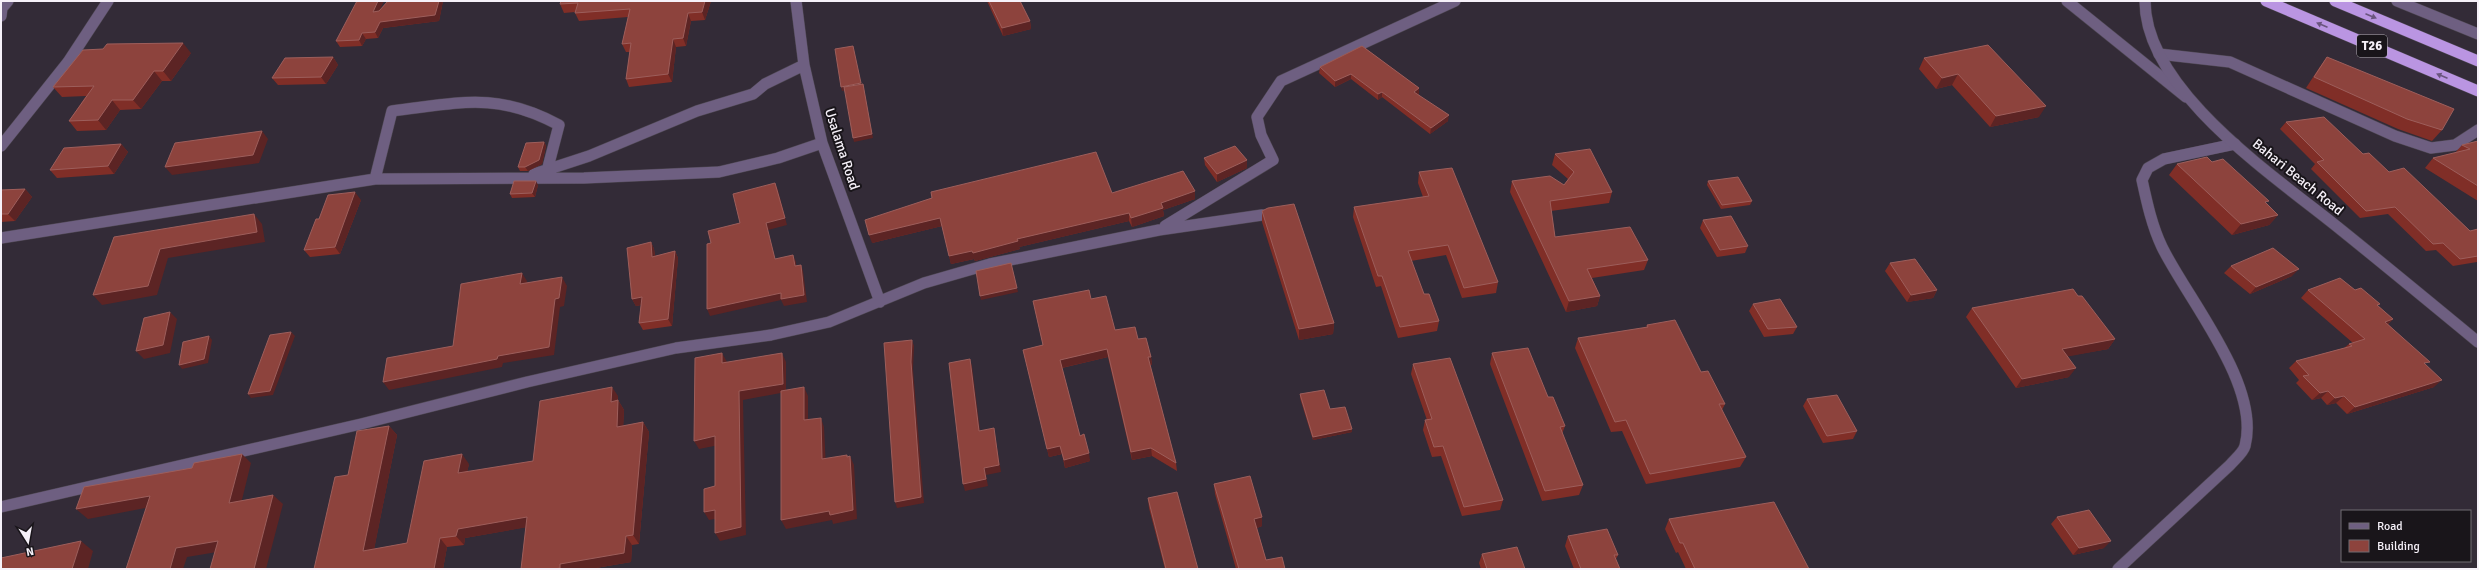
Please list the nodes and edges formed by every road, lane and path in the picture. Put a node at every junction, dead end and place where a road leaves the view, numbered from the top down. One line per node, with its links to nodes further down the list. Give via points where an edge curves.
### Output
1 (8, 1): 10 (street, via 2,8)
2 (108, 1): 20 (street, via 68,62)
3 (796, 1): 14 (street, Usalama Road)
4 (1455, 1): 25 (street, via 1281,81 1257,117 1261,135 1273,160)
5 (2067, 1): 16 (street)
6 (2145, 1): 12 (street, Bahari Beach Road, via 2147,24)
7 (2266, 1): 15 (highway, T26, one-way to 7)
8 (2335, 1): 13 (highway, T26, one-way to 13)
9 (2397, 1): 11 (street)
10 (1, 16)
11 (2478, 34)
12 (2159, 54): 16 (street, Bahari Beach Road); 17 (street, via 2230,62 2395,136 2432,148 2455,145)
13 (2478, 61)
14 (804, 66): 18 (street, Usalama Road); 21 (street, via 765,84 753,94 697,111)
15 (2478, 91)
16 (2199, 108): 19 (street, Bahari Beach Road)
17 (2478, 130)
18 (822, 142): 23 (street, via 778,158 719,172); 27 (street, Usalama Road)
19 (2235, 144): 28 (street, Bahari Beach Road); 30 (street, via 2164,159 2148,168 2142,180 2152,223 2163,248 2228,361 2248,425 2245,447 2230,465)
20 (1, 146)
21 (547, 171): 22 (street, via 559,125 520,107 498,102 469,103 392,111); 23 (street)
22 (375, 179): 23 (street); 26 (street)
23 (508, 179)
24 (1262, 215): 25 (street)
25 (1159, 230): 27 (street, via 990,264 924,283)
26 (1, 238)
27 (880, 302): 29 (street, via 829,322 771,335 668,350)
28 (2478, 342)
29 (1, 507)
30 (2118, 569)

